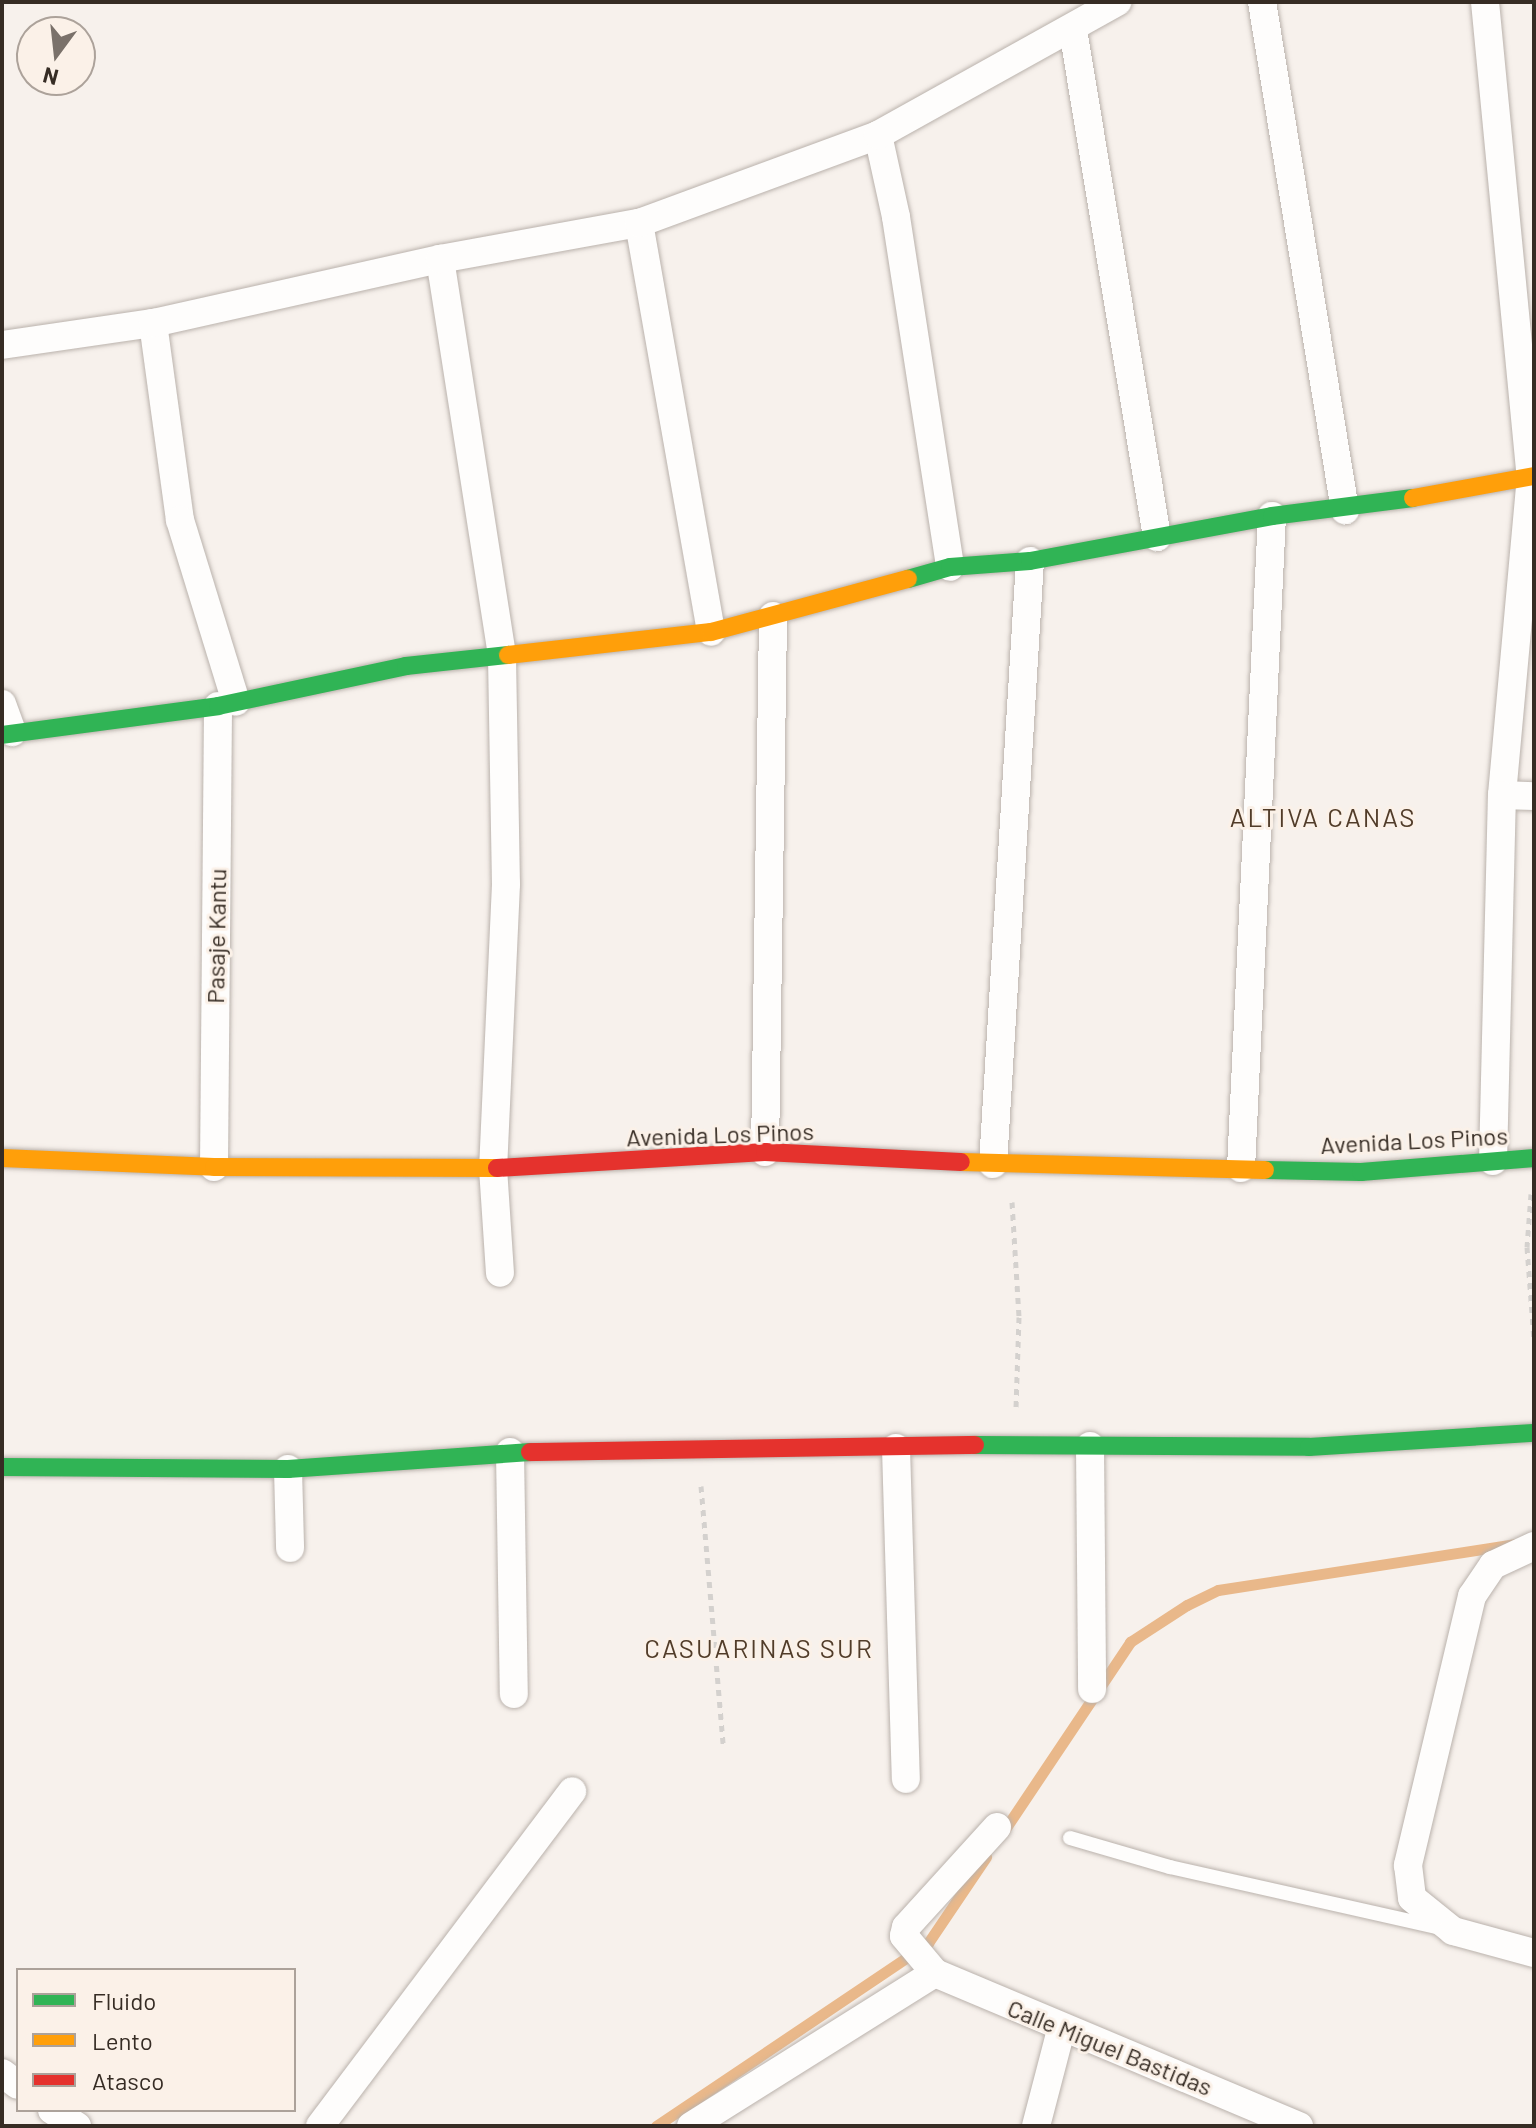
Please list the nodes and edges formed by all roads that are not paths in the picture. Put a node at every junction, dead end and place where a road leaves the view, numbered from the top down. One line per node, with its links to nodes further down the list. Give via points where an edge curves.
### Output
1 (1117, 2): 4 (street)
2 (1262, 2): 11 (street)
3 (1485, 2): 10 (street)
4 (1073, 30): 5 (street); 13 (street)
5 (878, 135): 6 (street); 15 (street, via 896,217)
6 (639, 223): 7 (street); 18 (street)
7 (440, 259): 8 (street); 19 (street)
8 (153, 323): 9 (street); 21 (street, Pasaje Kantu, via 180,520)
9 (2, 345)
10 (1532, 476): 11 (street); 16 (street)
11 (1345, 510): 12 (street)
12 (1272, 516): 13 (street); 32 (street)
13 (1157, 537): 14 (street)
14 (1030, 561): 15 (street); 29 (street)
15 (950, 567): 17 (street)
16 (1528, 594): 23 (street)
17 (773, 616): 18 (street); 25 (street)
18 (711, 632): 19 (street)
19 (502, 657): 21 (street, via 406,666); 31 (street, via 506,884)
20 (2, 704): 22 (street)
21 (227, 704): 22 (street); 30 (street, Pasaje Kantu)
22 (7, 733)
23 (1502, 795): 24 (street); 28 (street)
24 (1534, 796)
25 (765, 1152): 29 (street, Avenida Los Pinos); 31 (street, Avenida Los Pinos)
26 (2, 1158): 30 (street, Avenida Los Pinos)
27 (1534, 1158): 28 (street, Avenida Los Pinos)
28 (1493, 1161): 32 (street, Avenida Los Pinos, via 1361,1172)
29 (1002, 1162): 32 (street, Avenida Los Pinos)
30 (214, 1167): 31 (street, Avenida Los Pinos)
31 (493, 1168): 33 (street)
32 (1241, 1168)
33 (500, 1273)
34 (1534, 1433): 35 (street, via 1309,1447)
35 (1090, 1446): 36 (street); 42 (street)
36 (896, 1448): 37 (street); 44 (street)
37 (510, 1452): 39 (street); 43 (street)
38 (2, 1467): 39 (street)
39 (288, 1469): 41 (street)
40 (1534, 1546): 48 (street, via 1493,1565 1472,1596 1408,1865 1412,1898)
41 (290, 1548)
42 (1092, 1689)
43 (514, 1694)
44 (906, 1779)
45 (572, 1791): 54 (street)
46 (997, 1827): 50 (street, via 904,1936)
47 (1070, 1838): 48 (lane, via 1170,1867)
48 (1453, 1931): 49 (street)
49 (1534, 1953)
50 (931, 1967): 51 (street, Calle Miguel Bastidas); 55 (street)
51 (1061, 2030): 56 (street); 57 (street, Calle Miguel Bastidas, via 1158,2063)
52 (55, 2112): 53 (street)
53 (77, 2126)
54 (320, 2126)
55 (691, 2126)
56 (1036, 2126)
57 (1299, 2126)

